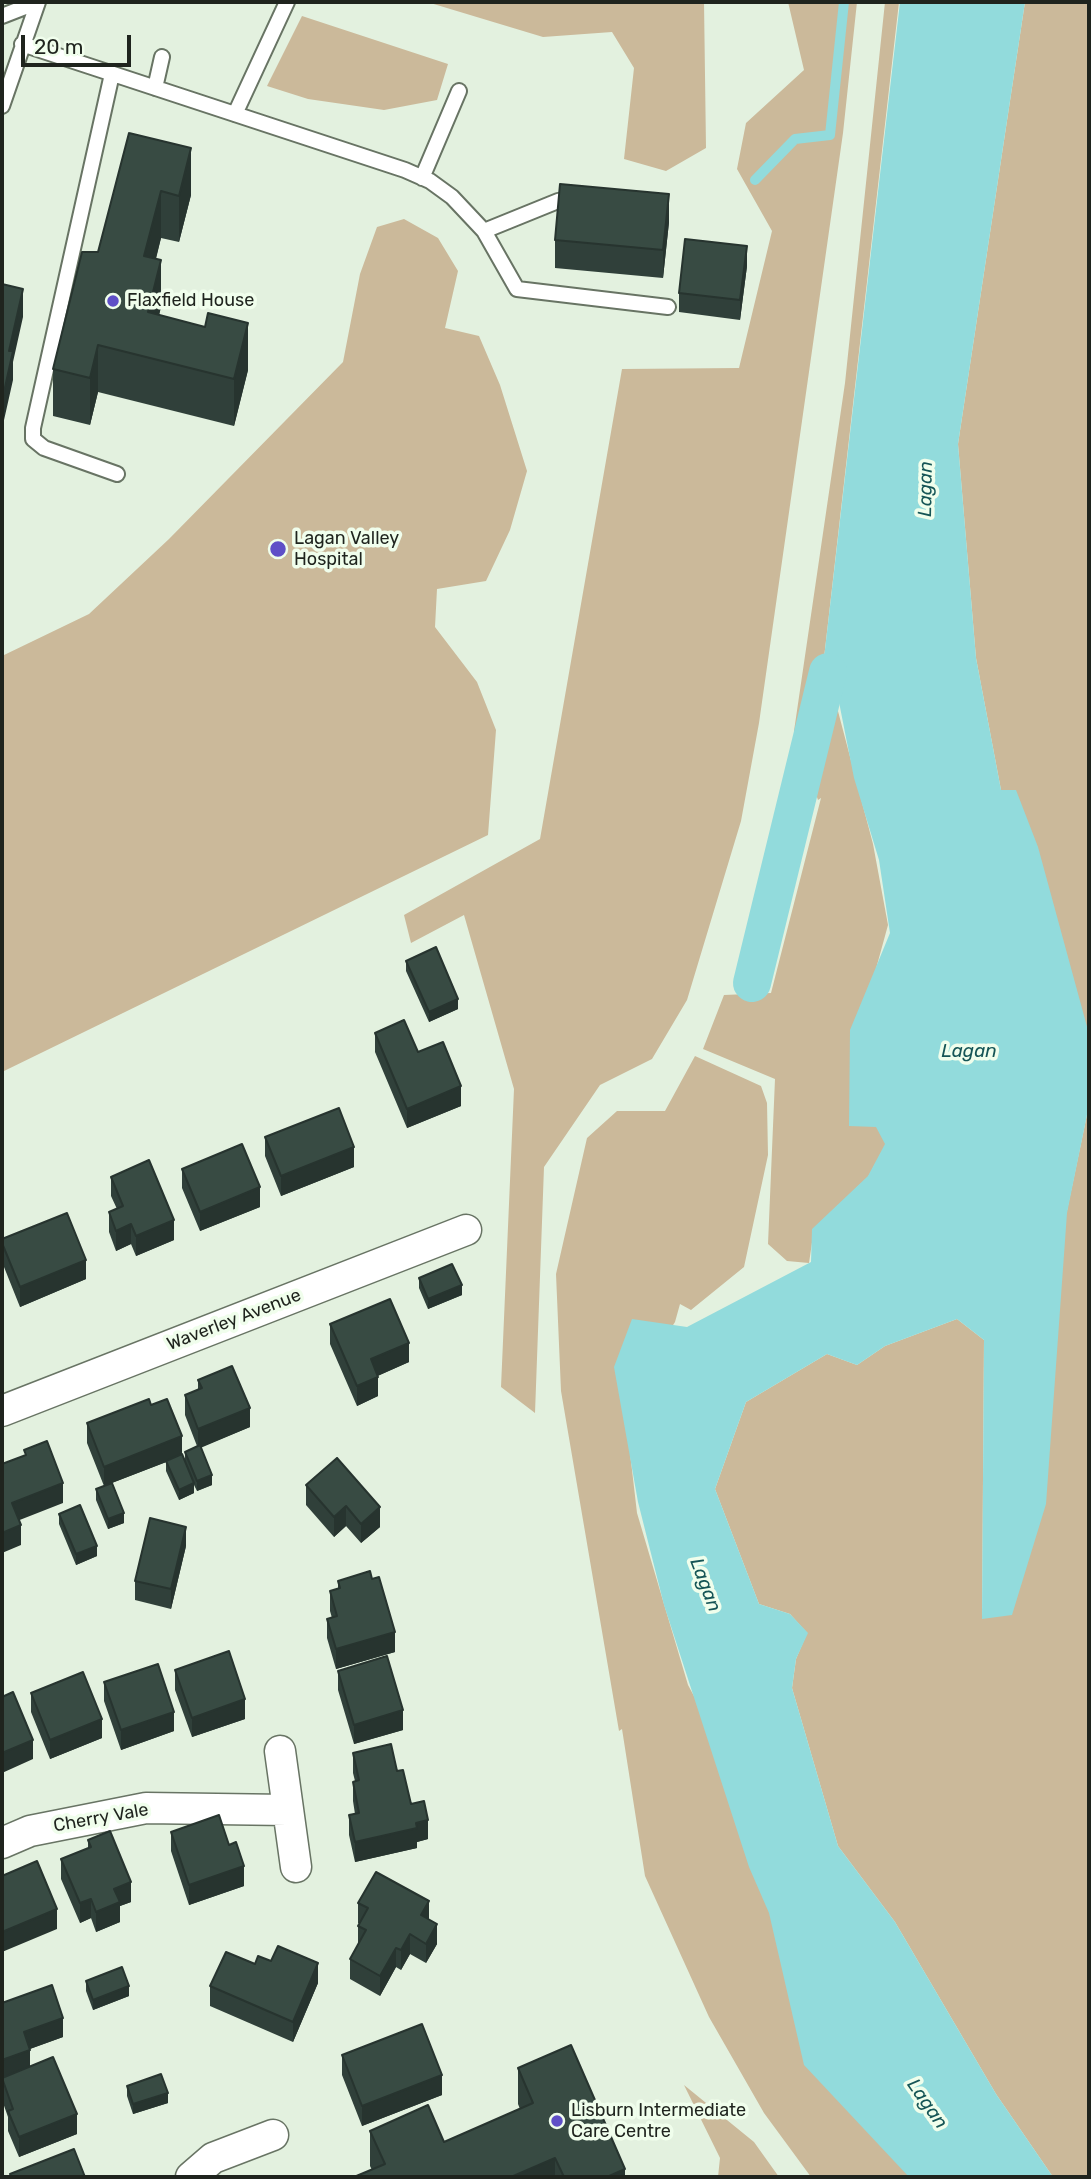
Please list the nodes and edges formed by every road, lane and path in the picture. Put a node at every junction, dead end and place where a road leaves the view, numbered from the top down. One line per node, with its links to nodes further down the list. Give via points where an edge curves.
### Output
1 (38, 2): 3 (lane); 4 (lane)
2 (286, 2): 10 (lane)
3 (2, 16)
4 (22, 44): 6 (lane); 9 (lane)
5 (162, 57): 7 (lane)
6 (112, 74): 7 (lane); 15 (lane, via 33,439 44,448)
7 (155, 88): 10 (lane)
8 (459, 91): 11 (lane)
9 (2, 106)
10 (235, 114): 11 (lane)
11 (422, 178): 13 (lane, via 452,197)
12 (593, 194): 13 (lane, via 558,201)
13 (484, 231): 14 (lane, via 517,289)
14 (668, 307)
15 (117, 474)
16 (466, 1230): 17 (street, Waverley Avenue)
17 (2, 1411)
18 (280, 1751): 19 (street)
19 (287, 1810): 20 (street, Cherry Vale, via 146,1808 30,1831); 21 (street)
20 (2, 1843)
21 (296, 1867)
22 (273, 2135): 23 (street, via 213,2158)
23 (191, 2177)

